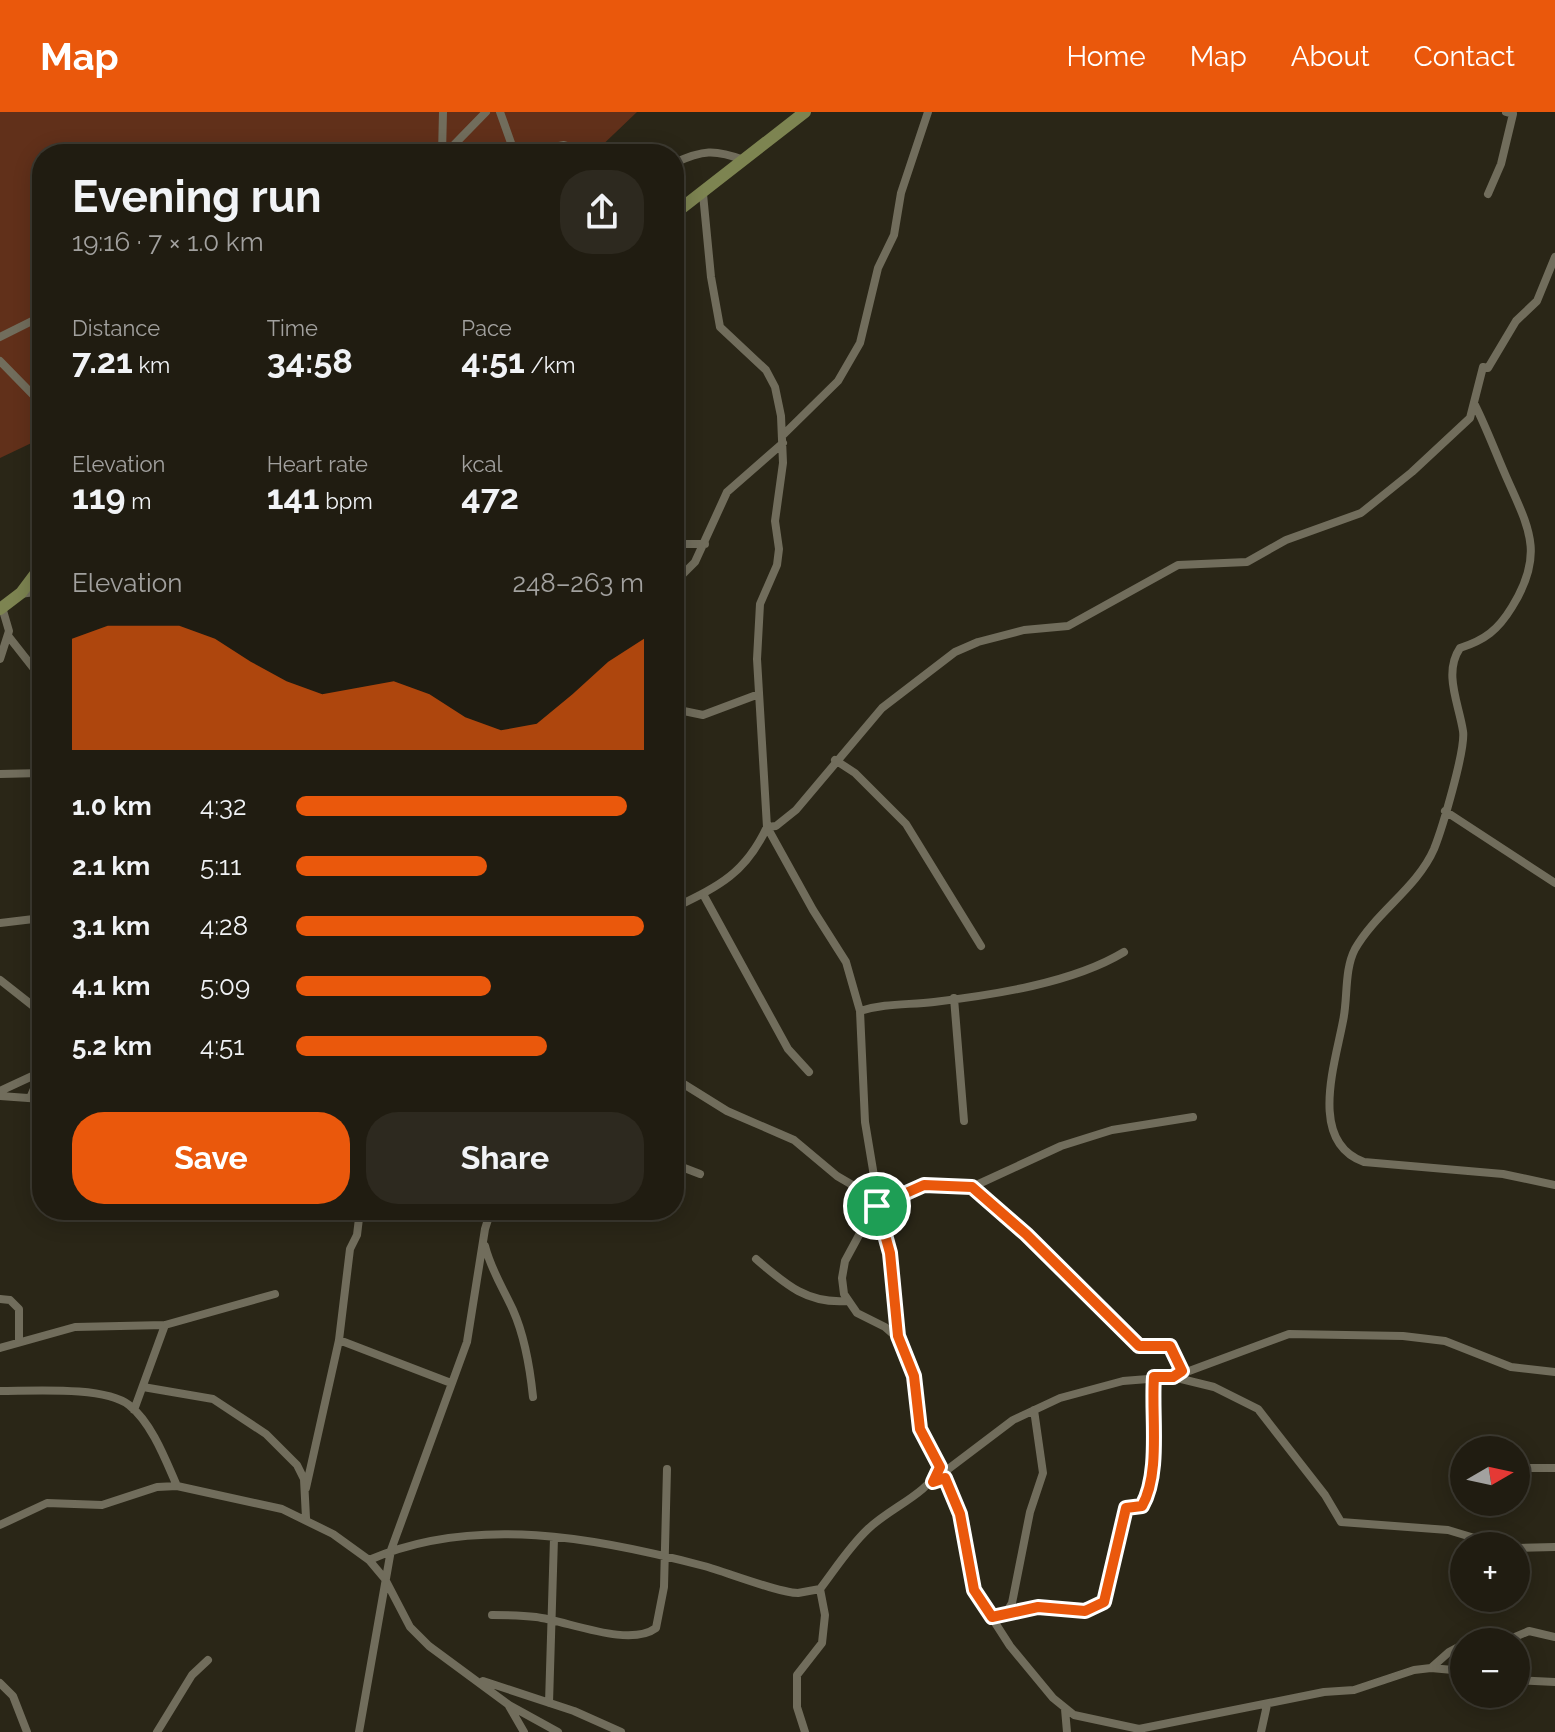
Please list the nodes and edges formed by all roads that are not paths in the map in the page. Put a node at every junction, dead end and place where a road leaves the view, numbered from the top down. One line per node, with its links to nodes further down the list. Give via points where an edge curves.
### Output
1 (443, 112): 7 (street)
2 (486, 112): 8 (street)
3 (500, 112): 9 (street)
4 (805, 112): 11 (street)
5 (928, 112): 21 (street, via 860,343 838,381)
6 (1506, 112): 13 (street, via 1513,114 1509,137)
7 (444, 144)
8 (454, 144)
9 (513, 144)
10 (684, 157): 11 (street, via 710,151)
11 (744, 160): 12 (street)
12 (703, 194): 14 (street); 21 (street, via 718,320 766,370 775,387)
13 (1488, 194)
14 (684, 207)
15 (1555, 257): 20 (street, via 1537,301 1516,321 1488,368 1483,367)
16 (32, 321): 17 (street)
17 (0, 337)
18 (0, 361): 19 (street)
19 (32, 394)
20 (1475, 404): 34 (street, via 1463,426 1361,513 1286,540 1247,562 1178,565 1068,626 1024,630 955,652 882,708); 37 (street, via 1529,524 1529,576 1497,629 1460,648 1455,657 1453,694 1464,735)
21 (783, 439): 23 (street, via 727,492); 32 (street, via 775,521 777,565 760,604)
22 (684, 544): 23 (street)
23 (705, 544): 24 (street)
24 (684, 573)
25 (32, 578): 27 (street)
26 (32, 592): 27 (street)
27 (20, 594): 28 (street)
28 (1, 608): 29 (street)
29 (9, 637): 30 (street); 31 (street)
30 (0, 659)
31 (32, 666)
32 (759, 694): 33 (street, via 703,715); 38 (street)
33 (684, 711)
34 (835, 760): 38 (street, via 796,810); 44 (street, via 906,824)
35 (32, 773): 36 (street)
36 (0, 774)
37 (1445, 811): 39 (street); 60 (street, via 1420,874 1374,923 1352,956 1329,1089 1335,1141 1364,1162 1503,1174)
38 (767, 827): 40 (street, via 744,866); 49 (street, via 846,962)
39 (1555, 883)
40 (703, 894): 41 (street); 50 (street, via 788,1049)
41 (684, 903)
42 (32, 919): 43 (street)
43 (0, 923)
44 (981, 946)
45 (1124, 952): 47 (street, via 1014,990)
46 (0, 980): 48 (street)
47 (954, 998): 49 (street, via 881,1004); 57 (street)
48 (32, 1005)
49 (860, 1011): 62 (street, via 865,1122)
50 (809, 1072)
51 (32, 1075): 53 (street)
52 (684, 1084): 62 (street, via 727,1111 794,1140)
53 (0, 1093): 55 (street)
54 (32, 1093): 55 (street)
55 (30, 1098)
56 (1193, 1117): 61 (street, via 1112,1130 1061,1146)
57 (964, 1121)
58 (684, 1168): 59 (street)
59 (700, 1174)
60 (1555, 1185)
61 (972, 1187): 62 (street, via 924,1185); 75 (street, via 1139,1346 1170,1346)
62 (878, 1203): 69 (street, via 845,1261 842,1287); 71 (street, via 890,1253)
63 (359, 1220): 73 (street)
64 (489, 1220): 65 (street)
65 (484, 1241): 79 (street, via 467,1342); 82 (street, via 525,1345)
66 (756, 1259): 69 (street, via 794,1291 824,1303)
67 (275, 1294): 70 (street)
68 (0, 1299): 72 (street, via 19,1309)
69 (847, 1301): 71 (street, via 857,1313)
70 (165, 1325): 72 (street, via 75,1327); 80 (street)
71 (898, 1336): 88 (street, via 914,1376 920,1429)
72 (19, 1340): 74 (street)
73 (339, 1340): 79 (street); 90 (street)
74 (0, 1348)
75 (1182, 1371): 76 (street, via 1264,1341 1314,1333 1445,1341 1511,1367); 78 (street)
76 (1555, 1372)
77 (1154, 1377): 78 (street); 84 (street, via 1096,1386); 102 (street, via 1151,1418 1156,1434 1148,1496 1142,1506 1126,1508 1104,1602 1085,1611)
78 (1173, 1377): 93 (street, via 1214,1387 1258,1409 1341,1522)
79 (451, 1383): 97 (street)
80 (143, 1387): 83 (street); 90 (street, via 213,1399 238,1414 285,1451)
81 (0, 1391): 83 (street, via 108,1396)
82 (533, 1397)
83 (134, 1410): 89 (street)
84 (1034, 1410): 88 (street); 102 (street, via 1043,1473)
85 (1530, 1468): 86 (street)
86 (1555, 1468)
87 (667, 1469): 98 (street)
88 (943, 1473): 101 (street, via 875,1523 846,1551); 104 (street, via 960,1514 974,1590)
89 (177, 1486): 91 (street); 92 (street, via 140,1490 102,1505 47,1503)
90 (306, 1488): 91 (street)
91 (306, 1518): 99 (street)
92 (0, 1525)
93 (1455, 1532)
94 (554, 1538): 97 (street, via 491,1533); 98 (street); 105 (street)
95 (1555, 1547): 96 (street)
96 (1530, 1548)
97 (391, 1550): 99 (street); 100 (street)
98 (664, 1556): 101 (street, via 790,1593); 105 (street, via 662,1609 656,1628 647,1635)
99 (369, 1560): 100 (street)
100 (385, 1579): 112 (street, via 410,1627); 123 (street)
101 (820, 1589): 127 (street, via 825,1615 822,1643 800,1669 796,1684)
102 (1007, 1611): 104 (street)
103 (492, 1615): 105 (street)
104 (992, 1617): 119 (street, via 1035,1678)
105 (552, 1622): 116 (street)
106 (1530, 1631): 107 (street)
107 (1555, 1637)
108 (1450, 1651): 110 (street)
109 (208, 1660): 122 (street, via 192,1675)
110 (1431, 1668): 111 (street); 118 (street, via 1354,1690)
111 (1450, 1670)
112 (478, 1680): 116 (street); 117 (street)
113 (1530, 1681): 114 (street)
114 (1555, 1682)
115 (0, 1683): 121 (street, via 13,1696)
116 (549, 1703): 126 (street)
117 (509, 1705): 124 (street); 125 (street)
118 (1267, 1705): 120 (street); 129 (street)
119 (1065, 1709): 120 (street); 128 (street)
120 (1147, 1730)
121 (24, 1731)
122 (159, 1732)
123 (359, 1732)
124 (524, 1732)
125 (558, 1732)
126 (621, 1732)
127 (805, 1732)
128 (1067, 1732)
129 (1261, 1732)

